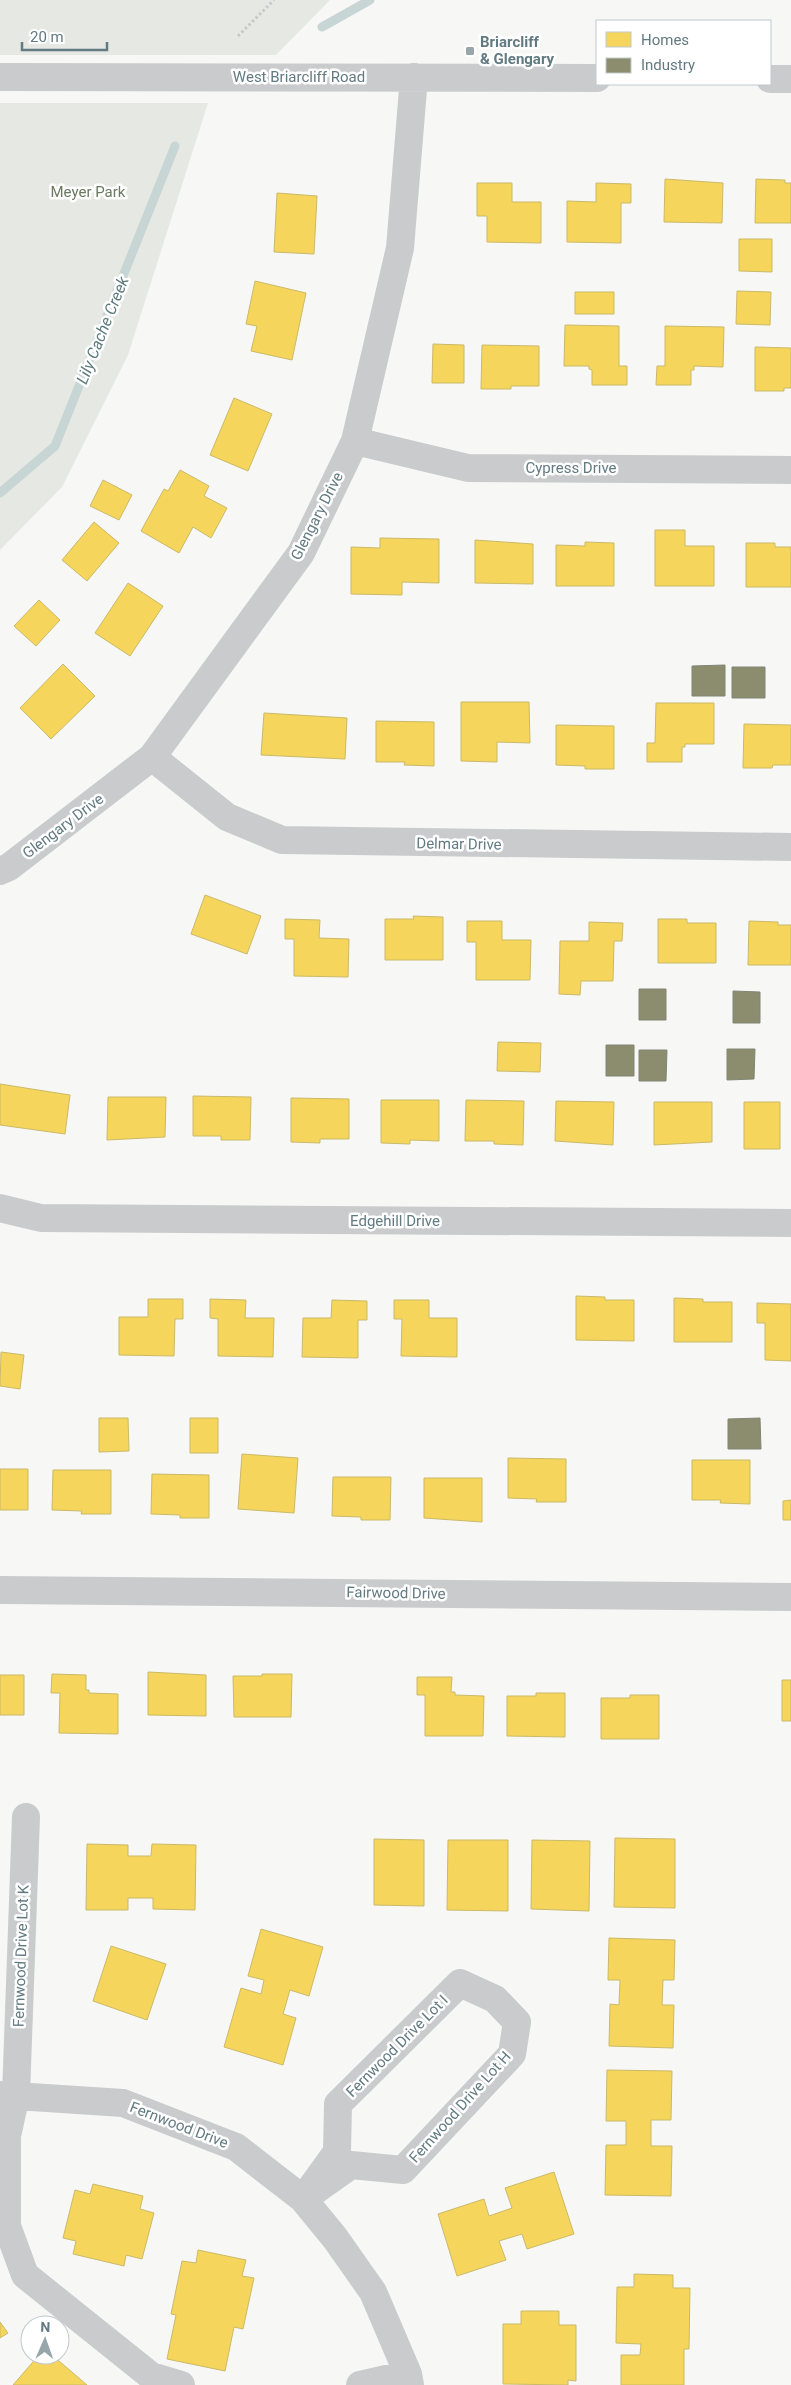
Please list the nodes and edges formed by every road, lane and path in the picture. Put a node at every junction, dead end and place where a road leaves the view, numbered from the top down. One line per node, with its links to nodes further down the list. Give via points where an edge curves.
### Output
1 (274, 0): 2 (path)
2 (238, 36)
3 (414, 77): 4 (street, West Briarcliff Road); 5 (street, West Briarcliff Road); 8 (street, Glengary Drive, via 400,248)
4 (0, 78)
5 (596, 78)
6 (771, 79): 7 (street)
7 (791, 79)
8 (355, 440): 9 (street, Cypress Drive, via 468,468); 10 (street, Glengary Drive, via 301,553)
9 (791, 470)
10 (152, 757): 11 (street, Delmar Drive, via 227,818 282,840); 12 (street, Glengary Drive)
11 (791, 847)
12 (0, 871)
13 (0, 1208): 14 (street, Edgehill Drive, via 40,1218)
14 (791, 1223)
15 (0, 1590): 16 (street, Fairwood Drive)
16 (791, 1597)
17 (26, 1817): 19 (street, Fernwood Drive Lot K)
18 (495, 1999): 20 (street, Fernwood Drive Lot I, via 460,1984 338,2104 337,2152); 20 (street, Fernwood Drive Lot H, via 517,2022 512,2054 403,2170 351,2165)
19 (8, 2095): 20 (street, Fernwood Drive, via 123,2103 236,2147); 22 (street, Fernwood Drive Lot K, via 7,2226 25,2275 151,2376)
20 (303, 2199): 21 (street, Fernwood Drive, via 373,2292)
21 (409, 2380): 23 (street)
22 (181, 2385)
23 (360, 2385)

